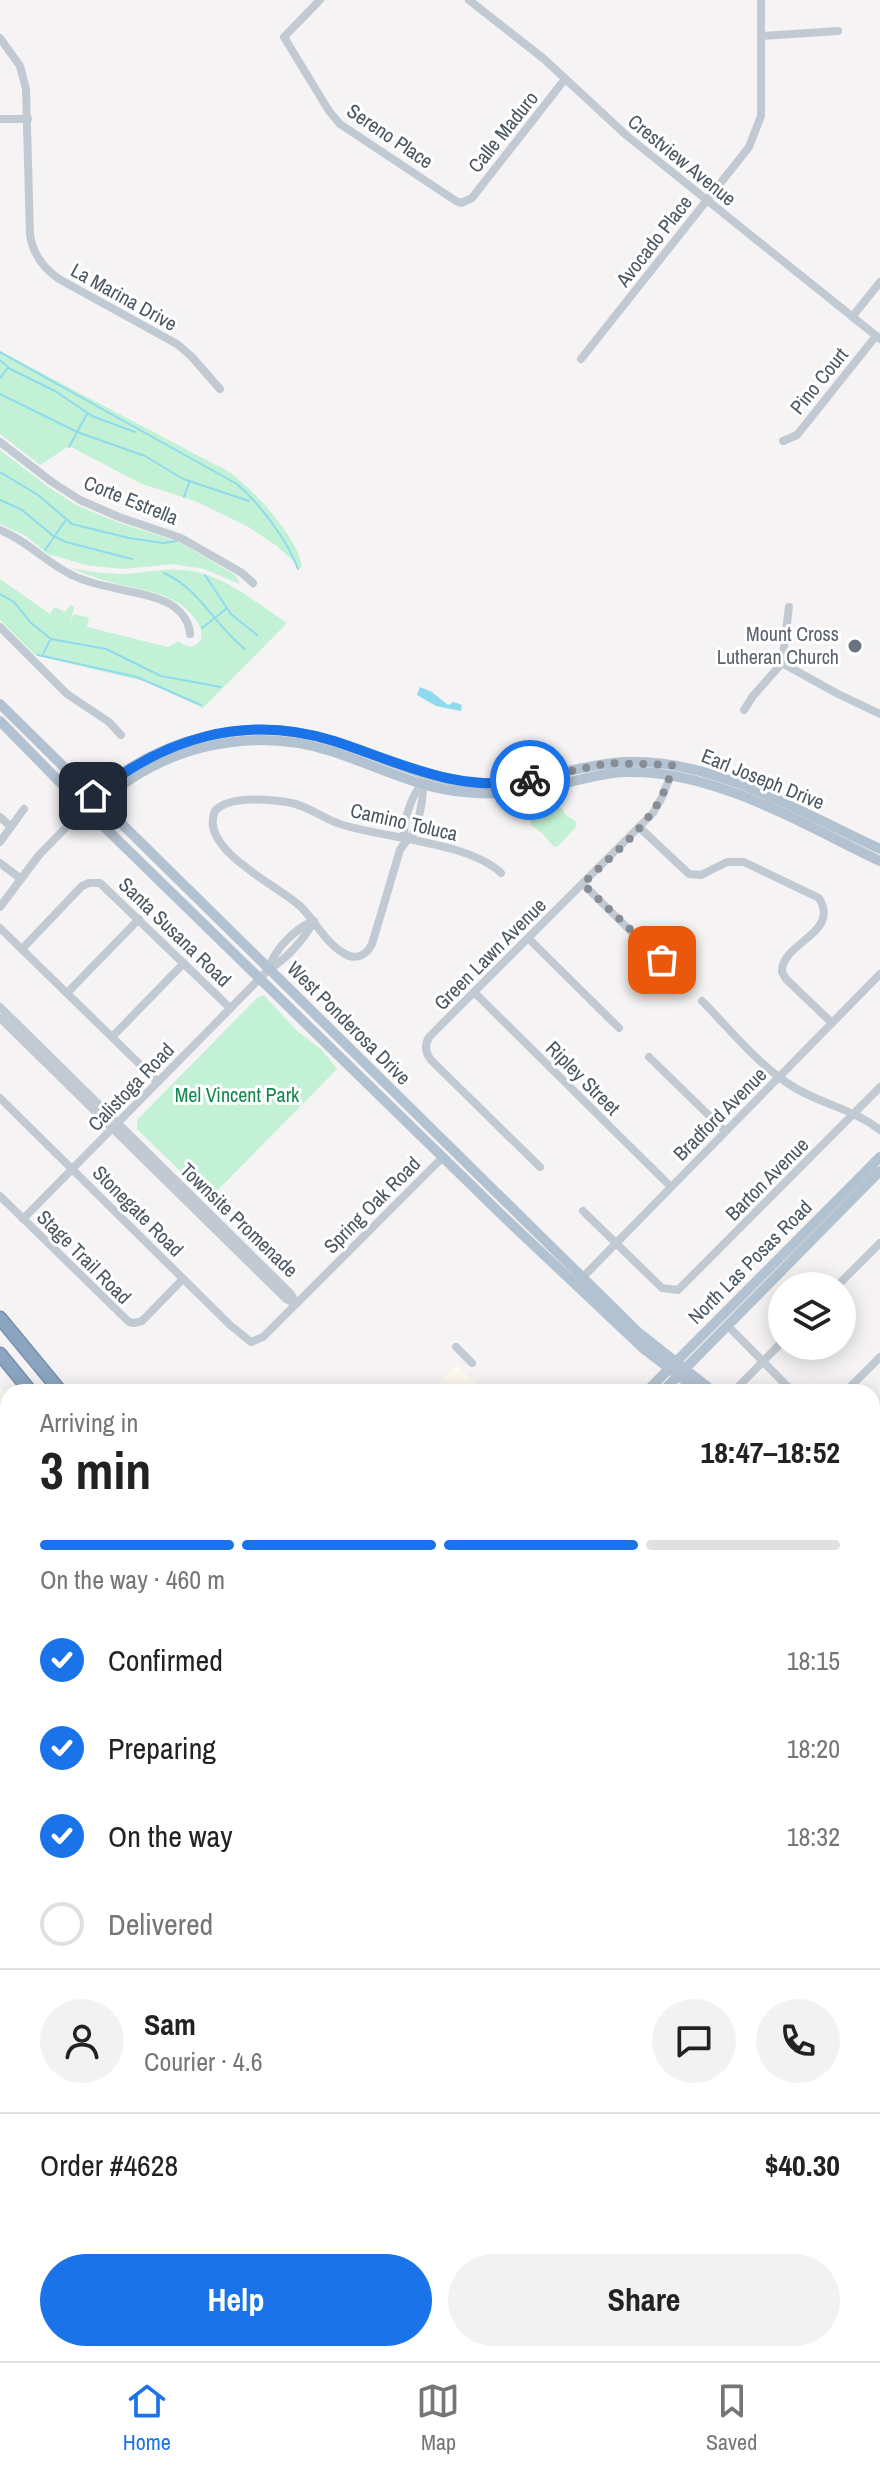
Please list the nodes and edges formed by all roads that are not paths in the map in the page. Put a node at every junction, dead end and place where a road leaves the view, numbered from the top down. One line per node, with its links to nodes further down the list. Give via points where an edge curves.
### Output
1 (320, 0): 11 (street, Sereno Place, via 285,39 329,111 340,124 454,200)
2 (469, 0): 7 (street, Crestview Avenue)
3 (761, 0): 5 (street, Avocado Place)
4 (838, 31): 5 (street)
5 (761, 36): 10 (street, Avocado Place, via 763,101 756,133)
6 (0, 38): 9 (street, La Marina Drive, via 23,74)
7 (565, 79): 10 (street, Crestview Avenue); 11 (street, Calle Maduro)
8 (0, 119): 9 (street)
9 (28, 119): 16 (street, La Marina Drive, via 30,235 41,263 59,279 177,344)
10 (706, 200): 13 (street, Crestview Avenue); 15 (street, Avocado Place)
11 (465, 201)
12 (880, 282): 13 (street)
13 (852, 317): 14 (street, Crestview Avenue)
14 (878, 338): 17 (street, Pino Court, via 797,435)
15 (581, 359)
16 (220, 389)
17 (783, 441)
18 (0, 442): 20 (street, Corte Estrella, via 80,500 190,542)
19 (0, 530): 23 (street, via 73,576 169,604 186,619)
20 (253, 583)
21 (789, 607): 24 (street)
22 (0, 627): 29 (street, via 67,694)
23 (190, 634)
24 (782, 663): 26 (street); 27 (street)
25 (0, 704): 32 (main road, West Ponderosa Drive)
26 (744, 710)
27 (880, 714)
28 (0, 721): 34 (main road, West Ponderosa Drive)
29 (121, 735)
30 (672, 770): 31 (main road, Earl Joseph Drive, via 608,774 492,794 449,790); 37 (street, Green Lawn Avenue, via 658,806); 40 (main road, Earl Joseph Drive, via 728,779); 41 (main road, Earl Joseph Drive)
31 (424, 779): 32 (main road, Earl Joseph Drive, via 315,747 243,741 159,762); 38 (street, via 412,835)
32 (97, 799): 34 (main road, Earl Joseph Drive); 54 (main road, West Ponderosa Drive)
33 (24, 809): 36 (street)
34 (86, 809): 44 (street, Earl Joseph Drive); 56 (main road, West Ponderosa Drive)
35 (0, 817): 36 (street)
36 (11, 827): 39 (street)
37 (639, 827): 45 (street, Green Lawn Avenue); 63 (street, via 689,874 744,862 816,895 823,906 822,922 777,963 786,979)
38 (405, 840): 43 (street, Camino Toluca, via 473,855); 48 (street, via 367,951 347,955); 48 (street, Camino Toluca, via 345,826 284,802 229,801 218,807 212,819 220,842)
39 (0, 842)
40 (880, 849)
41 (880, 861)
42 (0, 863): 44 (street)
43 (501, 873)
44 (21, 879): 46 (street, Earl Joseph Drive)
45 (583, 884): 50 (street, Green Lawn Avenue); 53 (street, via 658,958)
46 (0, 907)
47 (139, 919): 51 (street, Santa Susana Road, via 106,886 94,882 82,886); 52 (street, Santa Susana Road); 58 (street)
48 (314, 921): 54 (street, Calistoga Road)
49 (0, 928): 51 (street)
50 (528, 938): 57 (street, Green Lawn Avenue); 64 (street)
51 (22, 949): 58 (street)
52 (184, 963): 61 (street, Santa Susana Road); 65 (street)
53 (675, 965)
54 (269, 969): 56 (street, Calistoga Road); 75 (main road, West Ponderosa Drive)
55 (880, 974): 63 (street, Bradford Avenue)
56 (260, 977): 61 (street, Calistoga Road); 75 (main road, West Ponderosa Drive)
57 (474, 992): 77 (street, Green Lawn Avenue, via 430,1036 426,1047 431,1060); 80 (street, Ripley Street)
58 (67, 993): 65 (street)
59 (702, 1001): 67 (street)
60 (0, 1007): 72 (street, Townsite Promenade)
61 (230, 1008): 68 (street, Calistoga Road)
62 (0, 1018): 72 (street, Townsite Promenade)
63 (832, 1023): 67 (street, Bradford Avenue)
64 (619, 1028)
65 (112, 1037): 68 (street)
66 (649, 1057): 74 (street)
67 (779, 1077): 71 (street); 74 (street, Bradford Avenue)
68 (158, 1082): 72 (street, Calistoga Road)
69 (880, 1087): 71 (street, Barton Avenue)
70 (0, 1098): 78 (street, Stonegate Road)
71 (854, 1114): 73 (street); 84 (street, Barton Avenue, via 683,1287 662,1288)
72 (116, 1126): 78 (street, Calistoga Road); 89 (street, Townsite Promenade)
73 (880, 1130)
74 (725, 1131): 80 (street, Bradford Avenue)
75 (447, 1153): 88 (main road, West Ponderosa Drive); 89 (street, Spring Oak Road)
76 (880, 1157): 91 (main road, North Las Posas Road)
77 (540, 1167)
78 (73, 1169): 83 (street, Calistoga Road); 87 (street, Stonegate Road)
79 (880, 1171): 91 (main road, North Las Posas Road)
80 (671, 1187): 84 (street, Bradford Avenue)
81 (0, 1196): 83 (street, Stage Trail Road)
82 (583, 1211): 84 (street)
83 (23, 1219): 87 (street, Stage Trail Road, via 129,1322 142,1321)
84 (616, 1243): 88 (street, Bradford Avenue)
85 (880, 1243): 86 (street)
86 (851, 1272)
87 (183, 1279): 92 (street, Stonegate Road, via 243,1338)
88 (579, 1281): 99 (main road, West Ponderosa Drive, via 637,1343)
89 (296, 1304): 92 (street, Spring Oak Road)
90 (0, 1318): 101 (highway)
91 (723, 1322): 97 (street); 99 (main road, North Las Posas Road)
92 (255, 1342)
93 (456, 1347): 98 (street)
94 (0, 1354): 100 (highway)
95 (768, 1356): 97 (street)
96 (880, 1357): 108 (street)
97 (763, 1361): 106 (street); 107 (street)
98 (472, 1363)
99 (677, 1369): 102 (main road, North Las Posas Road); 103 (main road, North Las Posas Road); 104 (main road); 105 (main road)
100 (23, 1384)
101 (54, 1384)
102 (657, 1384)
103 (667, 1384)
104 (692, 1384)
105 (701, 1384)
106 (741, 1384)
107 (785, 1384)
108 (853, 1384)

